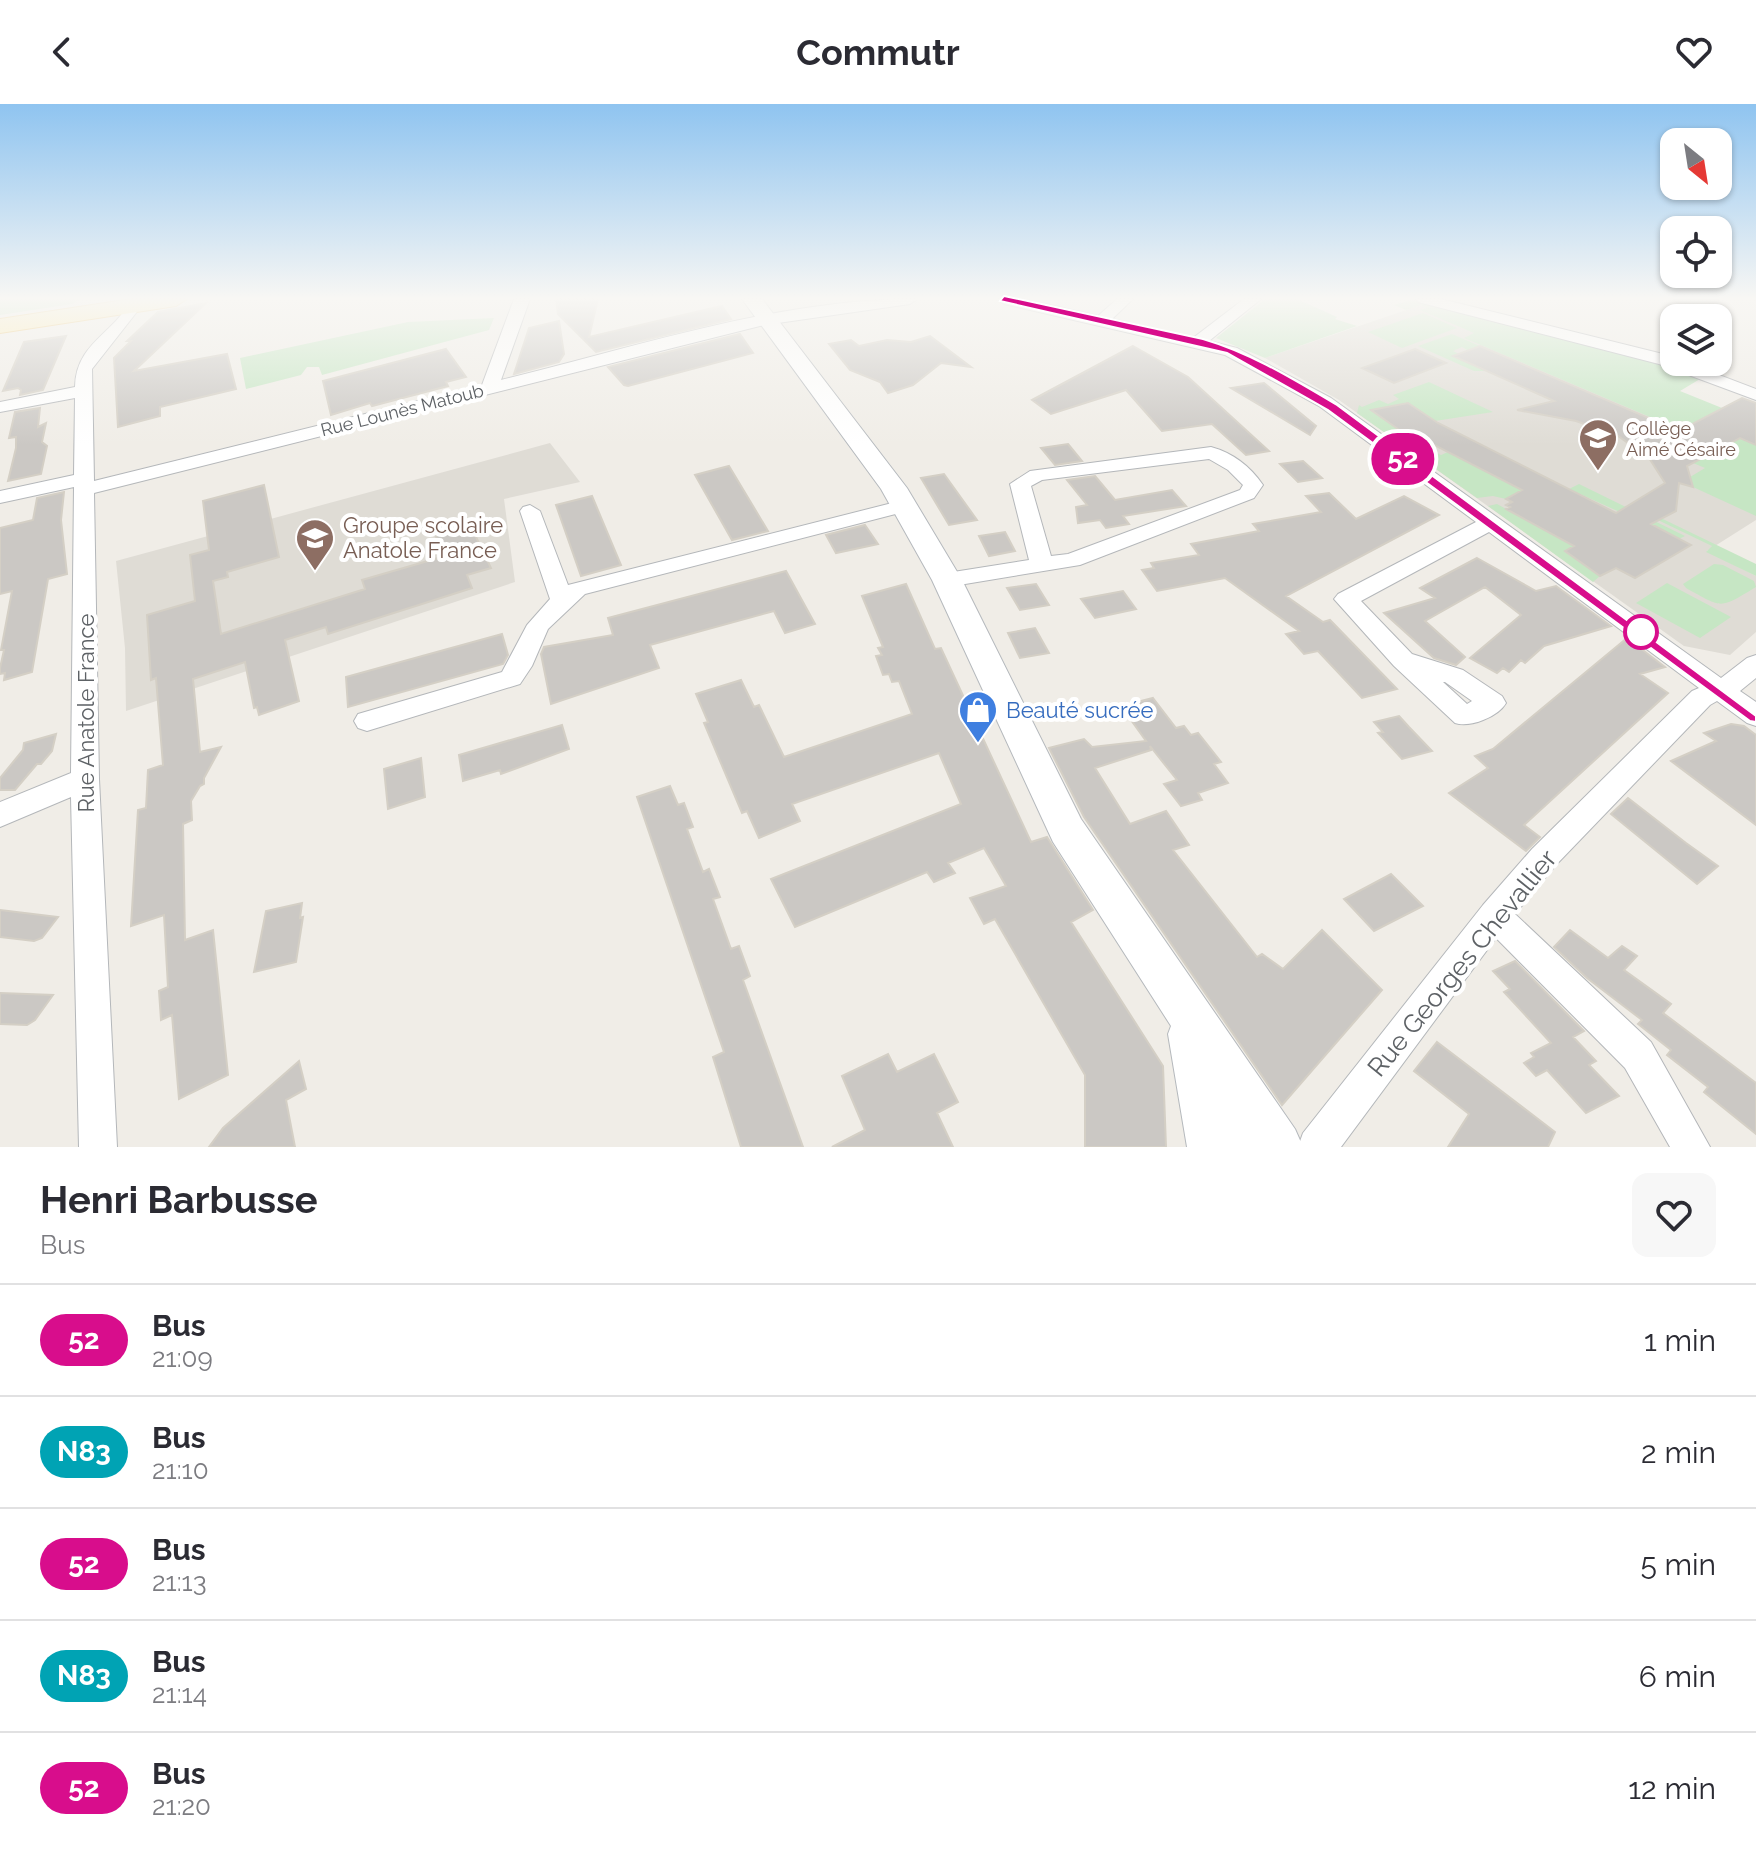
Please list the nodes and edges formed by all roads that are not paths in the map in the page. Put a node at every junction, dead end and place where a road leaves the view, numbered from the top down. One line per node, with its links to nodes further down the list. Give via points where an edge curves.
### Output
1 (98, 348): 8 (street, Rue Anatole France, via 84,369)
2 (504, 348): 7 (street)
3 (658, 348): 7 (street, Rue Lounès Matoub)
4 (793, 348): 13 (street)
5 (1218, 348): 15 (street, via 1250,359 1325,402)
6 (1616, 348): 9 (street)
7 (490, 388): 11 (street, Rue Lounès Matoub)
8 (84, 391): 10 (street); 11 (street, Rue Anatole France)
9 (1756, 395)
10 (0, 407)
11 (86, 483): 12 (street, Rue Lounès Matoub); 24 (street, Rue Anatole France)
12 (0, 497)
13 (904, 506): 17 (street); 18 (street, via 577,589)
14 (530, 511): 18 (street)
15 (1491, 523): 19 (street, via 1346,599); 21 (street)
16 (1042, 565): 16 (street, via 1072,560 1247,494 1253,485 1230,461 1211,453 1037,475 1020,484); 17 (street)
17 (947, 580): 27 (street, via 1067,830)
18 (562, 600): 23 (street, via 531,638 525,661 511,678)
19 (1403, 660)
20 (1756, 664): 21 (street, Rue Georges Chevallier)
21 (1720, 689): 22 (street); 26 (street, Rue Georges Chevallier, via 1701,698)
22 (1756, 716)
23 (367, 721)
24 (85, 779): 25 (street); 28 (street, Rue Anatole France)
25 (0, 815)
26 (1494, 915): 33 (street, Rue Georges Chevallier); 34 (street, via 1638,1055)
27 (1187, 1015): 29 (street); 32 (street)
28 (98, 1147)
29 (1213, 1147)
30 (1226, 1147): 31 (street, via 1238,1142)
31 (1266, 1147)
32 (1277, 1147)
33 (1317, 1147)
34 (1691, 1147)

